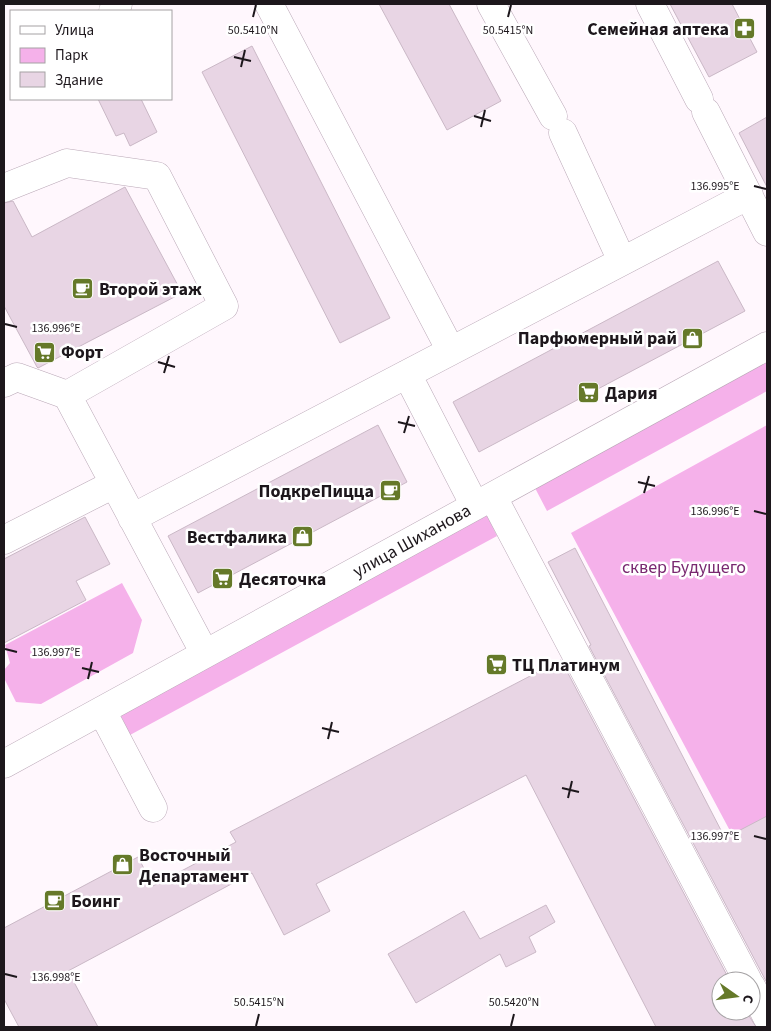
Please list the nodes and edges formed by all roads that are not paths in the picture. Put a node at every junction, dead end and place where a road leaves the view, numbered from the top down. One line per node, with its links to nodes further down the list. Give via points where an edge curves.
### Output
1 (269, 4): 9 (street)
2 (490, 4): 7 (street, via 558,125)
3 (650, 4): 5 (street)
4 (4, 188): 12 (street, via 68,163 157,176 224,306)
5 (748, 195): 6 (street); 7 (street)
6 (767, 232)
7 (622, 261): 9 (street)
8 (767, 346): 14 (street, улица Шиханова)
9 (451, 351): 10 (street)
10 (407, 374): 14 (street); 15 (street)
11 (4, 383): 12 (street, via 17,377)
12 (67, 394): 13 (street)
13 (114, 484): 15 (street); 16 (street)
14 (484, 502): 17 (street, улица Шиханова); 21 (street)
15 (132, 518): 17 (street)
16 (4, 540)
17 (205, 654): 18 (street, улица Шиханова)
18 (102, 710): 19 (street, улица Шиханова); 20 (street)
19 (4, 764)
20 (153, 808)
21 (742, 971)
22 (761, 1005): 23 (street)
23 (767, 1017)

